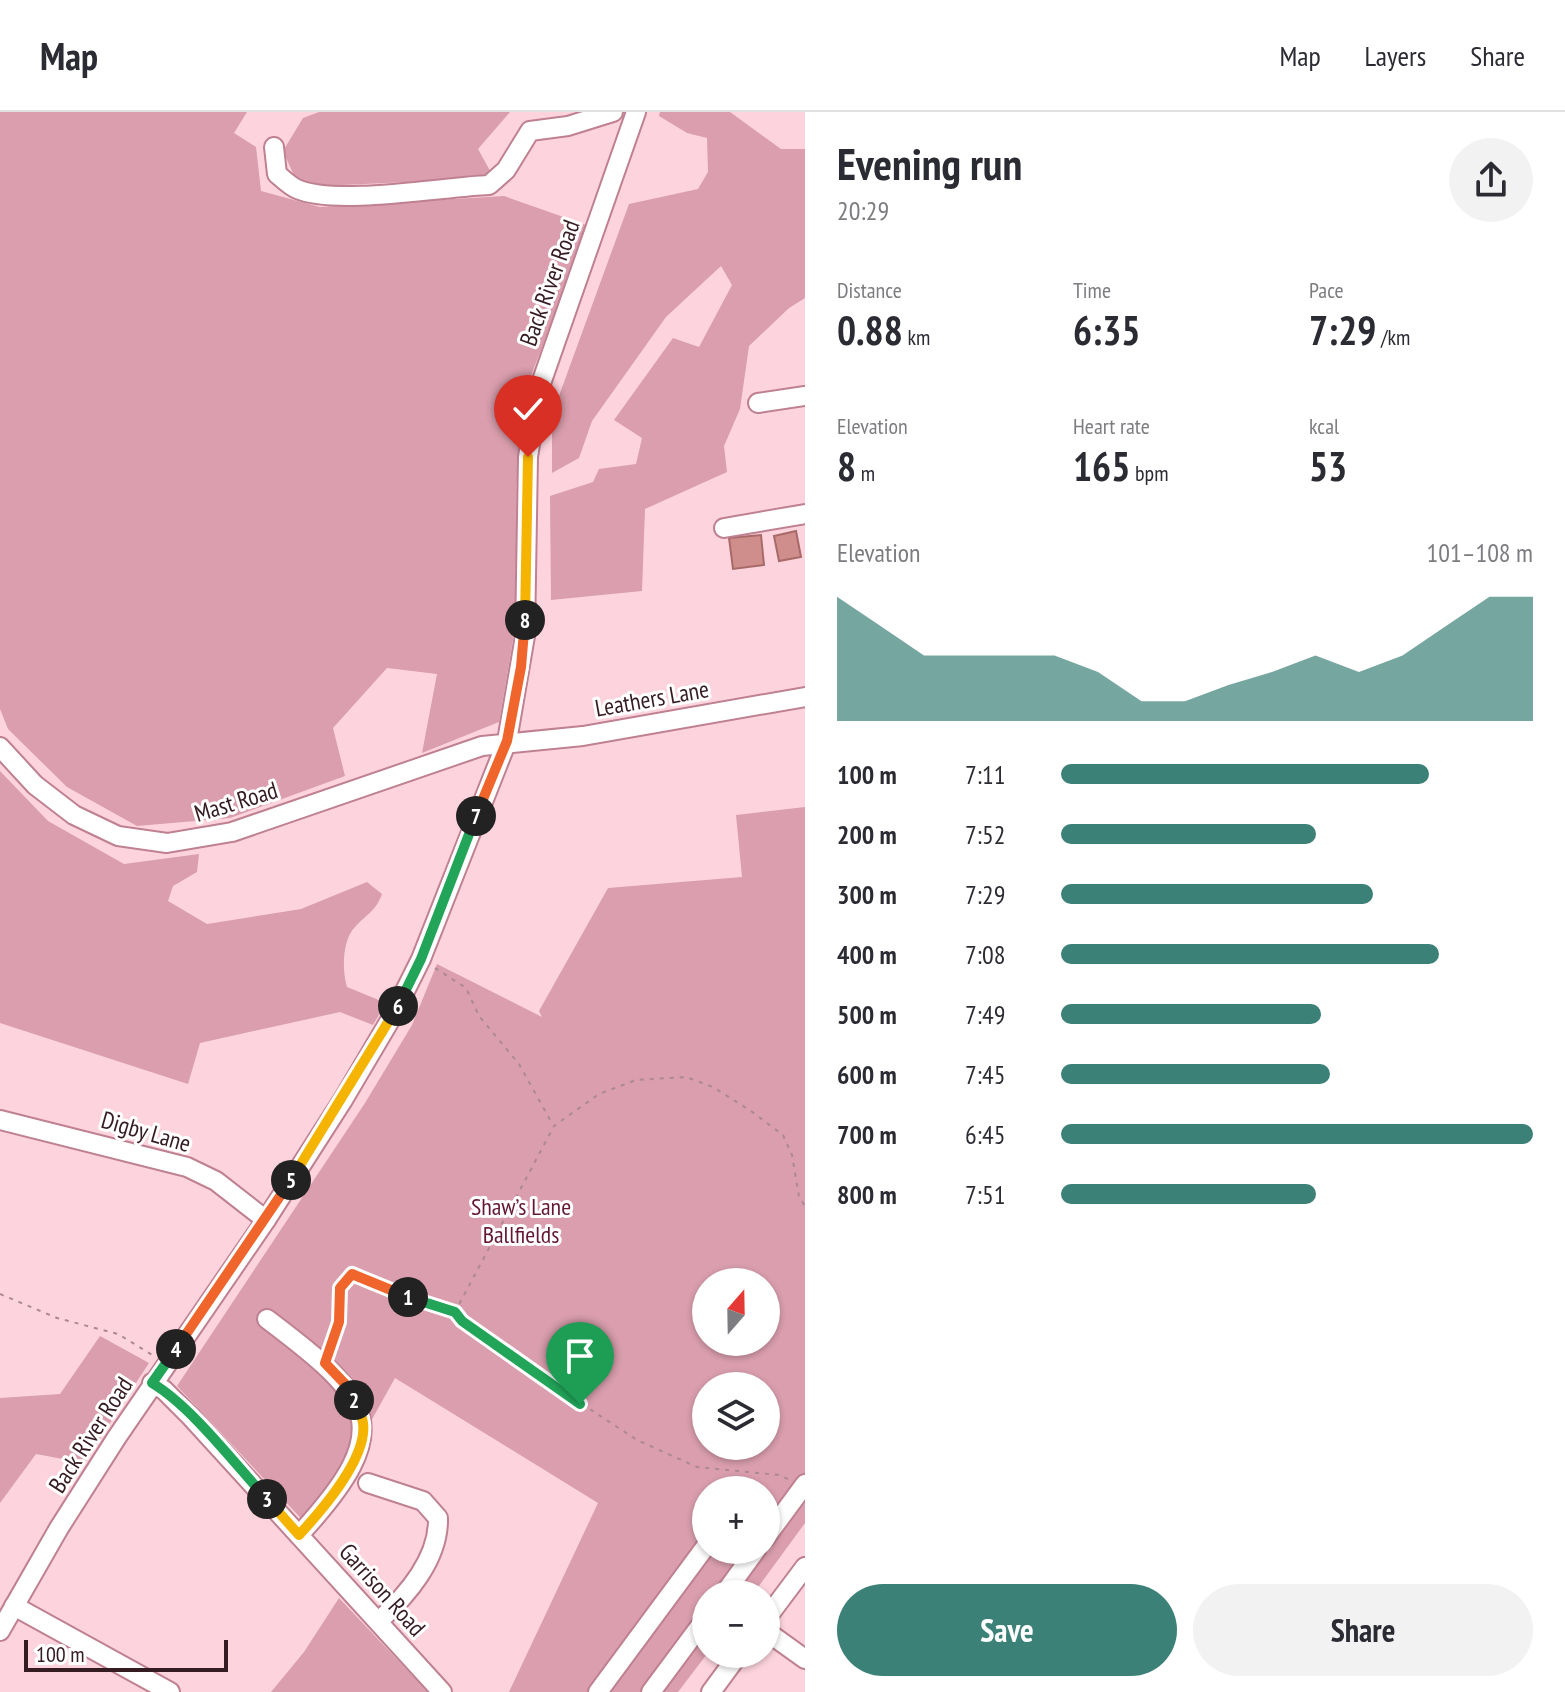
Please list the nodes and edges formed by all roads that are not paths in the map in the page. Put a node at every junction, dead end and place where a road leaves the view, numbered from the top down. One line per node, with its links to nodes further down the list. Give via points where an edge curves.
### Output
1 (613, 112): 3 (street, via 530,131 506,170 489,185 374,196 319,194 297,189 277,174)
2 (636, 112): 9 (street, Back River Road, via 538,392 528,457 525,636)
3 (274, 147)
4 (805, 396): 5 (street)
5 (758, 403)
6 (805, 514): 7 (street)
7 (724, 528)
8 (805, 697): 9 (street, Leathers Lane, via 583,736)
9 (507, 741): 10 (street, Mast Road, via 232,832 167,843 118,836 74,815 35,785); 12 (street, Back River Road, via 407,988)
10 (0, 747)
11 (0, 1120): 12 (street, Digby Lane, via 187,1167 216,1181)
12 (266, 1220): 14 (street, Back River Road)
13 (267, 1319): 18 (street, via 325,1363 354,1399 363,1423 352,1463)
14 (152, 1383): 18 (street, Garrison Road, via 191,1417); 22 (street, Back River Road)
15 (368, 1483): 23 (street, via 423,1501 438,1518 435,1542 413,1585)
16 (804, 1485): 17 (street)
17 (780, 1518)
18 (299, 1535): 23 (street, Garrison Road)
19 (693, 1564): 31 (street)
20 (805, 1567): 21 (street)
21 (780, 1600)
22 (14, 1606): 24 (street, Back River Road); 29 (street)
23 (379, 1621): 30 (street, Garrison Road)
24 (0, 1631)
25 (692, 1637): 32 (street)
26 (780, 1641): 27 (street)
27 (805, 1659)
28 (729, 1668): 33 (street)
29 (170, 1692)
30 (442, 1692)
31 (598, 1692)
32 (651, 1692)
33 (711, 1692)

